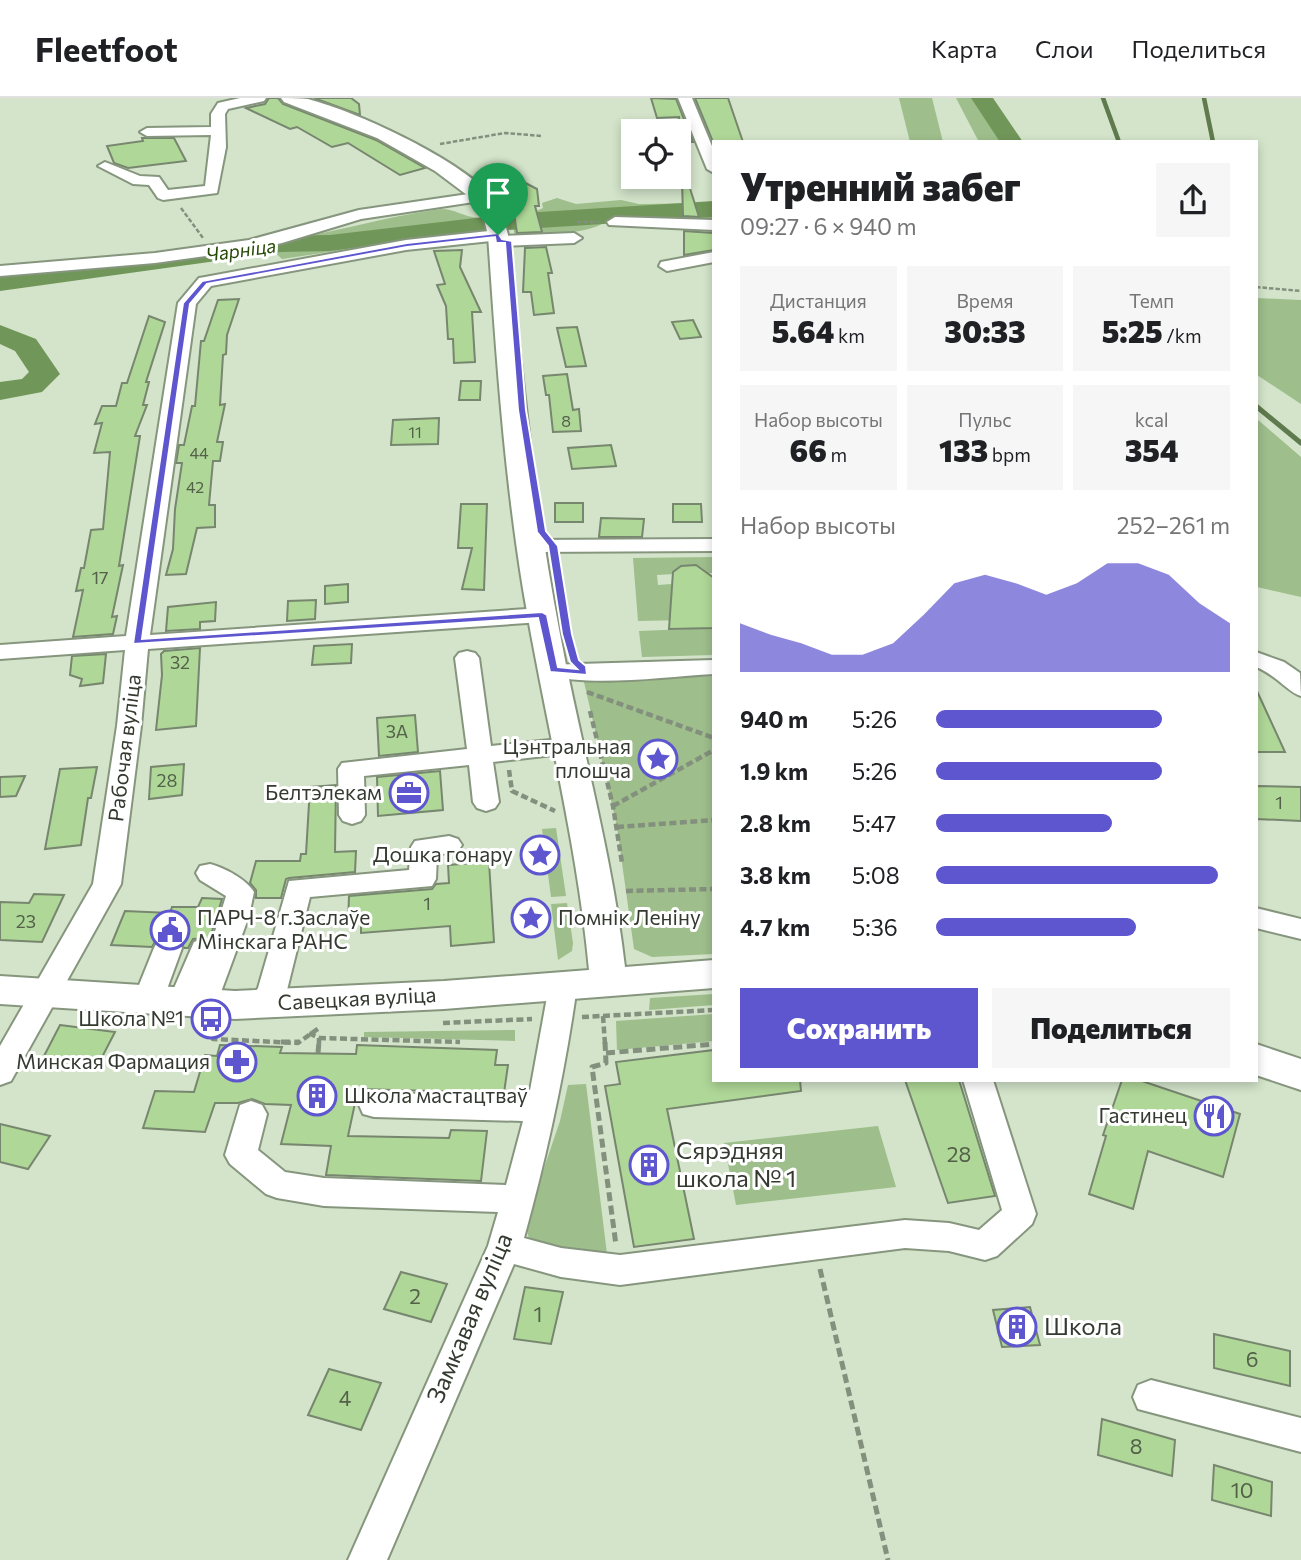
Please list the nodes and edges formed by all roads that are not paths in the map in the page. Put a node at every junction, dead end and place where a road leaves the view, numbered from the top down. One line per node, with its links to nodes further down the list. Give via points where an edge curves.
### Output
1 (259, 98): 4 (street, via 223,106)
2 (290, 98): 8 (main road, via 415,149)
3 (685, 98): 6 (street)
4 (218, 131): 5 (street); 7 (street, via 212,190 163,195 154,180 138,181)
5 (146, 132)
6 (712, 164)
7 (105, 166)
8 (482, 197): 11 (main road, via 492,211); 15 (street, via 359,215 276,240 212,250)
9 (615, 222): 10 (street)
10 (712, 225)
11 (498, 238): 12 (street, Рабочая вуліца); 17 (main road); 19 (street, Рабочая вуліца, via 407,245 205,282 187,303)
12 (574, 238)
13 (712, 257): 14 (street)
14 (667, 266)
15 (0, 271)
16 (712, 545): 17 (street)
17 (530, 546): 18 (main road)
18 (542, 615): 19 (street); 24 (main road)
19 (137, 642): 20 (street); 37 (street, Рабочая вуліца, via 107,884)
20 (0, 652)
21 (467, 659): 27 (street)
22 (1258, 660): 25 (street, via 1290,675)
23 (712, 667): 24 (street)
24 (574, 678): 26 (main road)
25 (1301, 689)
26 (570, 746): 27 (street); 38 (main road, via 589,845)
27 (479, 755): 28 (street); 29 (street, via 351,769)
28 (486, 802)
29 (352, 814)
30 (449, 845): 41 (street, via 424,847 422,879 299,888 272,990)
31 (210, 873): 39 (street, via 240,892 235,916)
32 (1258, 918): 33 (street)
33 (1301, 929)
34 (187, 948): 39 (street)
35 (712, 974): 38 (main road, Савецкая вуліца)
36 (0, 990): 37 (main road, Савецкая вуліца)
37 (46, 993): 39 (main road, Савецкая вуліца); 43 (street, Рабочая вуліца)
38 (606, 1000): 40 (main road, Савецкая вуліца)
39 (176, 1002): 41 (main road, Савецкая вуліца)
40 (567, 1002): 41 (main road, Савецкая вуліца); 47 (street, Замкавая вуліца)
41 (263, 1004)
42 (1258, 1060): 44 (main road)
43 (0, 1073)
44 (1301, 1075)
45 (979, 1082): 50 (street, via 1020,1214 985,1246 950,1237 905,1234 620,1270 553,1262)
46 (374, 1105): 47 (street)
47 (541, 1109): 49 (street, Замкавая вуліца)
48 (251, 1114): 49 (street, via 241,1155 277,1184 324,1192)
49 (516, 1199): 50 (street, Замкавая вуліца)
50 (505, 1246): 53 (street, Замкавая вуліца)
51 (1151, 1397): 52 (street)
52 (1301, 1436)
53 (367, 1560)

